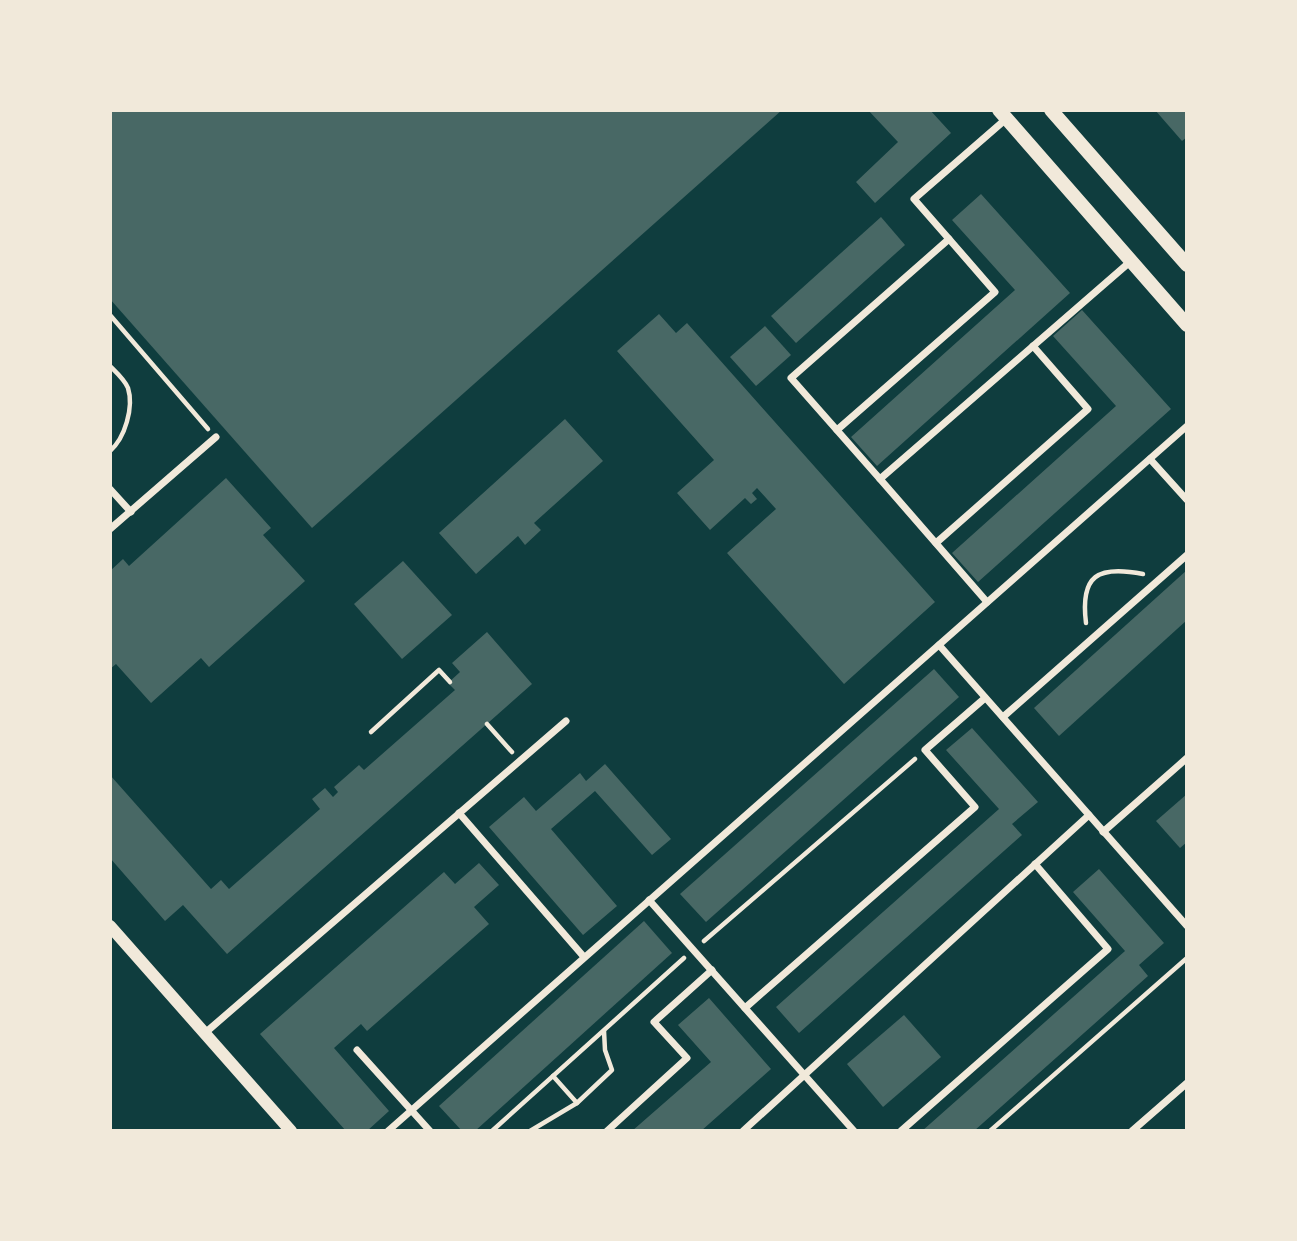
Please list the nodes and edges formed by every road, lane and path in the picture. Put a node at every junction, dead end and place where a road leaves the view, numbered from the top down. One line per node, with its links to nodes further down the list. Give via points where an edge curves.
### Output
1 (1053, 111): 5 (main road)
2 (1003, 114): 3 (street, via 914,199); 4 (main road)
3 (949, 239): 11 (street, via 791,378); 11 (street, via 995,292)
4 (1130, 261): 7 (main road); 8 (street)
5 (1187, 265)
6 (110, 316): 12 (path)
7 (1187, 325)
8 (1033, 346): 15 (street); 20 (street, via 1088,409)
9 (110, 366): 13 (path, via 127,386 130,401 124,431)
10 (1187, 426): 14 (street)
11 (837, 430): 15 (street)
12 (216, 438): 18 (street)
13 (110, 451)
14 (1150, 458): 17 (street); 23 (street)
15 (880, 479): 20 (street)
16 (110, 489): 18 (street)
17 (1187, 500)
18 (131, 512): 19 (street)
19 (110, 529)
20 (936, 543): 23 (street)
21 (1187, 555): 22 (street)
22 (1161, 578): 24 (street); 24 (path, via 1115,570 1094,578 1084,597)
23 (987, 602): 25 (street)
24 (1089, 641): 28 (street)
25 (939, 645): 27 (street); 39 (street)
26 (450, 682): 31 (path, via 439,670)
27 (985, 698): 28 (street); 32 (street)
28 (1003, 718): 36 (street)
29 (566, 721): 34 (street)
30 (487, 724): 34 (path)
31 (371, 732)
32 (925, 750): 42 (path); 46 (street, via 975,807)
33 (1187, 758): 37 (street)
34 (519, 761): 35 (street)
35 (459, 813): 43 (street); 48 (street)
36 (1088, 815): 37 (street); 38 (street)
37 (1103, 832): 41 (street)
38 (1035, 863): 50 (street); 63 (street, via 1108,949)
39 (649, 900): 42 (street); 43 (street)
40 (110, 926): 48 (street)
41 (1187, 926)
42 (694, 950): 45 (street); 47 (path)
43 (584, 957): 54 (street)
44 (1187, 958): 64 (path)
45 (712, 970): 46 (street); 60 (street, via 654,1022 687,1058)
46 (745, 1008): 50 (street)
47 (604, 1031): 51 (path); 53 (path, via 612,1070)
48 (205, 1033): 55 (street)
49 (357, 1050): 54 (street)
50 (805, 1075): 61 (street); 62 (street)
51 (553, 1076): 53 (path); 58 (path)
52 (1187, 1083): 65 (street)
53 (577, 1103): 59 (path)
54 (411, 1110): 56 (street); 57 (street)
55 (292, 1131)
56 (388, 1131)
57 (430, 1131)
58 (492, 1131)
59 (530, 1131)
60 (607, 1131)
61 (743, 1131)
62 (854, 1131)
63 (901, 1131)
64 (990, 1131)
65 (1132, 1131)

